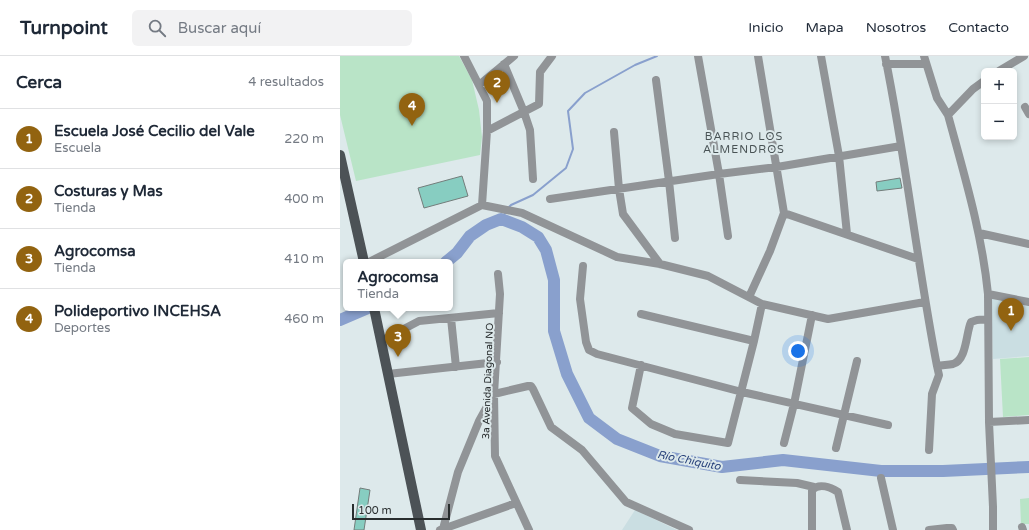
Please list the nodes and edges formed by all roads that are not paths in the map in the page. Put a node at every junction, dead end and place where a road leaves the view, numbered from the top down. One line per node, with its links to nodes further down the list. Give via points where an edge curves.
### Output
1 (464, 56): 14 (street)
2 (514, 56): 10 (street)
3 (552, 56): 15 (street, via 540,72 539,104)
4 (698, 56): 23 (street)
5 (758, 56): 22 (street)
6 (822, 56): 21 (street)
7 (1024, 56): 11 (street)
8 (885, 60): 9 (street); 19 (street)
9 (925, 60): 16 (street, via 938,98)
10 (504, 64): 14 (street); 15 (street)
11 (1004, 68)
12 (656, 80): 25 (street)
13 (981, 83): 16 (street, via 972,88)
14 (479, 85): 17 (street, via 487,101)
15 (524, 112): 17 (street); 24 (street, via 530,130)
16 (948, 114): 30 (street)
17 (487, 131): 28 (street)
18 (614, 132): 26 (street)
19 (901, 146): 21 (street); 37 (street)
20 (340, 155): 35 (main road)
21 (839, 156): 22 (street); 31 (street)
22 (777, 167): 23 (street); 29 (street)
23 (719, 174): 25 (street); 32 (street)
24 (534, 179)
25 (669, 181): 26 (street); 33 (street)
26 (619, 189): 27 (street); 38 (street, via 623,214)
27 (550, 199)
28 (482, 205): 36 (street); 38 (street, via 522,213 617,257)
29 (784, 213): 31 (street); 42 (street)
30 (980, 233): 34 (street); 41 (street)
31 (847, 234): 37 (street)
32 (728, 236)
33 (675, 238)
34 (1029, 244)
35 (363, 259)
36 (375, 259)
37 (918, 259): 43 (street)
38 (660, 264): 42 (street, via 708,276)
39 (583, 266): 56 (street, via 580,299 589,350)
40 (498, 274): 47 (street, 3a Avenida Diagonal NO)
41 (988, 294): 44 (street); 51 (street)
42 (748, 297): 45 (street)
43 (925, 302): 49 (street, via 828,319); 57 (street)
44 (1029, 302)
45 (762, 304): 49 (street); 53 (street)
46 (375, 311): 52 (main road)
47 (499, 313): 50 (street); 54 (street, 3a Avenida Diagonal NO)
48 (640, 314): 53 (street)
49 (812, 315): 62 (street)
50 (451, 318): 52 (street, via 419,321); 58 (street)
51 (988, 319): 57 (street, via 971,322 967,342 955,364); 65 (street)
52 (380, 339): 59 (main road)
53 (754, 341): 60 (street)
54 (497, 362): 58 (street); 61 (street, 3a Avenida Diagonal NO)
55 (857, 362): 63 (street)
56 (641, 365): 60 (street); 60 (street, via 632,408 651,424 675,434 728,442)
57 (938, 366): 69 (street, via 939,375 932,394)
58 (456, 367): 59 (street)
59 (388, 374): 75 (main road)
60 (742, 392): 62 (street)
61 (494, 394): 73 (street, 3a Avenida Diagonal NO, via 495,456); 76 (street, via 479,421 458,472); 78 (street, via 531,386 551,427 582,450 626,502)
62 (794, 404): 63 (street); 67 (street)
63 (844, 416): 66 (street); 68 (street)
64 (1029, 420): 65 (street)
65 (989, 422): 83 (street)
66 (888, 425)
67 (784, 443)
68 (836, 448)
69 (929, 450)
70 (881, 478): 81 (street)
71 (740, 480): 72 (street, via 808,484)
72 (813, 491): 79 (street); 80 (street, via 819,486 830,487 838,492)
73 (516, 503): 76 (street); 77 (street, 3a Avenida Diagonal NO)
74 (952, 529): 82 (street)
75 (421, 530)
76 (441, 530)
77 (529, 530)
78 (689, 530)
79 (812, 530)
80 (847, 530)
81 (894, 530)
82 (929, 530)
83 (992, 530)

